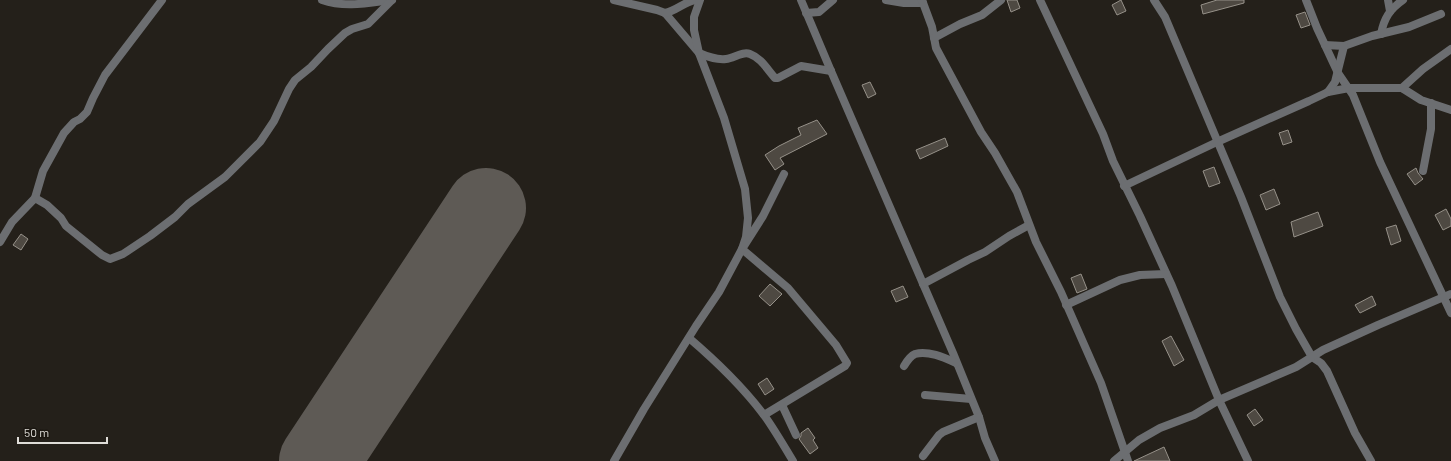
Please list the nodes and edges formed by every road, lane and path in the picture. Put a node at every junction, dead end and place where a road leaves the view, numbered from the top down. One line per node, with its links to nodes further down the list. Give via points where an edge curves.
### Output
1 (162, 0): 40 (street, via 105,75 87,112 64,133 43,171)
2 (322, 0): 3 (street, via 350,5)
3 (392, 0): 40 (street, via 368,24 344,33 312,67 295,80 260,142 225,177 123,254 110,258 102,255 66,226 47,205)
4 (614, 0): 18 (street)
5 (695, 0): 18 (street, via 673,12)
6 (700, 0): 26 (street, via 694,17)
7 (801, 0): 19 (street)
8 (833, 0): 19 (street, via 819,12)
9 (886, 0): 15 (street, via 904,3)
10 (1001, 0): 22 (street, via 982,15)
11 (1040, 0): 39 (street, via 1103,134)
12 (1306, 0): 23 (street)
13 (1388, 0): 17 (street)
14 (1403, 0): 17 (street)
15 (923, 1): 22 (street)
16 (1157, 1): 36 (street, via 1166,17)
17 (1390, 11): 21 (street, via 1383,22)
18 (665, 13): 26 (street)
19 (806, 13): 27 (street)
20 (1441, 14): 21 (street, via 1409,27)
21 (1380, 34): 24 (street)
22 (934, 38): 41 (street, via 936,48 950,75 1014,186)
23 (1325, 45): 24 (street); 30 (street)
24 (1344, 46): 30 (street)
25 (1451, 49): 32 (street)
26 (699, 53): 28 (street, via 719,59 750,53 759,59 775,78 801,66); 43 (street, via 724,118 745,190 748,218)
27 (827, 63): 28 (street); 29 (street)
28 (815, 68): 29 (street)
29 (831, 71): 45 (street)
30 (1338, 73): 31 (street); 33 (street)
31 (1349, 88): 32 (street); 33 (street); 46 (street, via 1380,162)
32 (1402, 88): 34 (street)
33 (1328, 92): 36 (street)
34 (1431, 103): 35 (street); 37 (street, via 1431,129)
35 (1451, 110)
36 (1217, 142): 39 (street); 50 (street, via 1280,297)
37 (1423, 171)
38 (784, 174): 43 (street, via 763,216)
39 (1124, 186): 44 (street)
40 (35, 198): 42 (street, via 12,222)
41 (1029, 225): 45 (street, via 985,252); 47 (street)
42 (0, 242)
43 (742, 249): 49 (street, via 719,292); 56 (street, via 788,288 847,361 845,366)
44 (1166, 274): 47 (street, via 1140,275 1120,280); 55 (street)
45 (923, 284): 51 (street)
46 (1447, 295): 48 (street); 50 (street)
47 (1066, 305): 60 (street, via 1101,383)
48 (1451, 313)
49 (689, 338): 57 (street, via 712,358); 62 (street)
50 (1312, 357): 55 (street); 68 (street, via 1327,371 1355,433)
51 (956, 363): 52 (street, via 942,357 914,354); 54 (street)
52 (904, 366)
53 (925, 395): 54 (street)
54 (971, 399): 58 (street)
55 (1219, 400): 60 (street, via 1194,415 1160,428); 67 (street)
56 (782, 405): 57 (street); 59 (street)
57 (764, 415): 63 (street)
58 (979, 417): 61 (street, via 943,432); 64 (street)
59 (796, 435)
60 (1125, 451): 65 (street); 66 (street)
61 (924, 456)
62 (614, 461)
63 (793, 461)
64 (995, 461)
65 (1114, 461)
66 (1128, 461)
67 (1248, 461)
68 (1371, 461)

